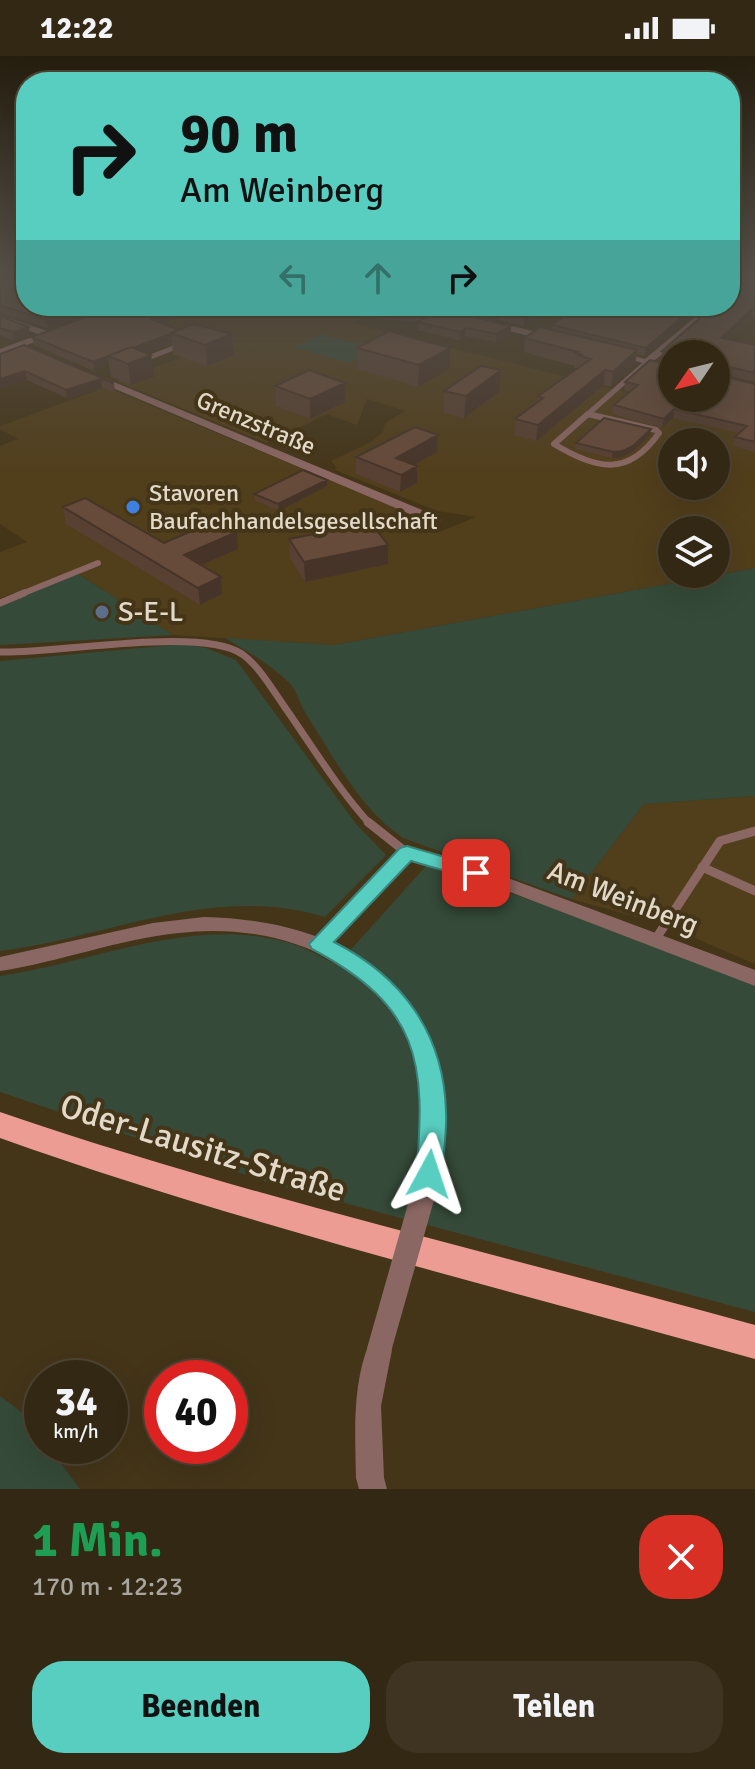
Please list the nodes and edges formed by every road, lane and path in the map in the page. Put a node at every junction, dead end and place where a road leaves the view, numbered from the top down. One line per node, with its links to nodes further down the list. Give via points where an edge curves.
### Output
1 (29, 341): 4 (street)
2 (672, 341): 8 (street)
3 (191, 342): 10 (street)
4 (18, 345): 6 (street); 7 (street)
5 (602, 351): 8 (street)
6 (0, 352)
7 (40, 354)
8 (647, 362): 9 (street); 14 (lane)
9 (658, 365)
10 (121, 367)
11 (80, 371): 13 (street, Grenzstraße)
12 (108, 372): 13 (street)
13 (94, 377): 15 (street, Grenzstraße)
14 (586, 413): 14 (lane, via 554,444 616,466 628,463 659,433)
15 (435, 520)
16 (98, 563): 17 (lane)
17 (0, 603)
18 (0, 652): 20 (lane, via 185,641 229,648 243,655 266,681 358,811)
19 (755, 831): 21 (lane, via 720,841)
20 (407, 853): 23 (street, Am Weinberg, via 448,862); 24 (street)
21 (702, 867): 22 (lane); 23 (lane)
22 (755, 891)
23 (655, 940): 26 (street, Am Weinberg)
24 (320, 944): 25 (street, via 260,926 201,924); 29 (street, bridge, via 378,980 407,1014 428,1057 434,1112 429,1174 368,1406)
25 (0, 964)
26 (755, 978)
27 (0, 1125): 28 (highway, Oder-Lausitz-Straße, via 228,1201)
28 (755, 1342)
29 (373, 1489)

